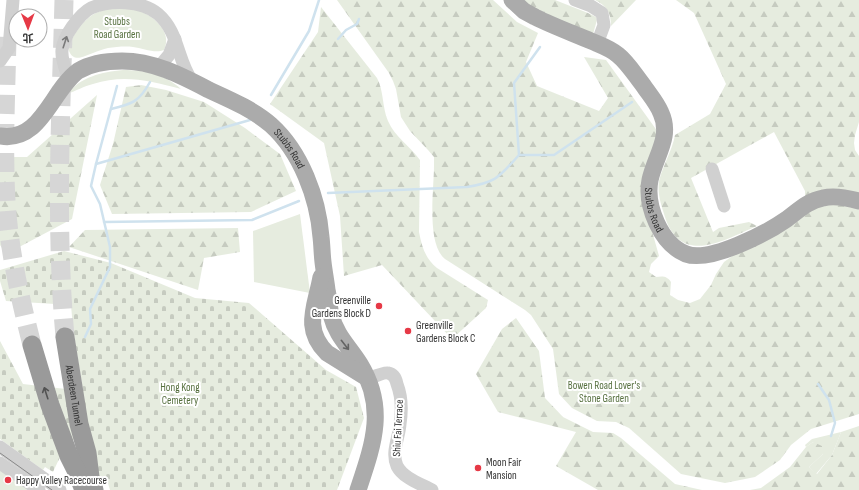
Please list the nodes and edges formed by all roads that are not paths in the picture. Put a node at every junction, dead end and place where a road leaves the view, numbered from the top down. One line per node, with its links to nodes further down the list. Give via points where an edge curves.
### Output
1 (13, 0): 6 (street, via 9,48)
2 (512, 0): 5 (main road, Stubbs Road, via 535,17)
3 (575, 0): 5 (street, via 602,13 604,25)
4 (175, 40): 7 (street, via 169,55); 8 (street, one-way to 4, via 63,59 64,42 79,18 100,4 126,1 148,8 166,22); 9 (street, via 183,67)
5 (597, 44): 12 (main road, Stubbs Road, via 613,51 624,61 661,114 666,132 650,180 650,200 659,228 669,243 679,250 698,256 723,250 766,232 810,202 822,198 838,197)
6 (0, 61)
7 (160, 67): 8 (main road, Stubbs Road, via 136,61 100,62 84,68); 9 (main road, Stubbs Road)
8 (69, 79): 10 (main road, Stubbs Road, via 33,127 18,135)
9 (192, 82): 14 (main road, Stubbs Road, via 253,112 271,125 285,140 300,164 312,193 319,222)
10 (0, 136)
11 (712, 169): 13 (street)
12 (859, 202)
13 (724, 206)
14 (323, 262): 15 (main road, Stubbs Road); 16 (main road, Stubbs Road)
15 (332, 320): 16 (main road, via 327,316 321,317); 19 (main road, Stubbs Road, one-way to 19, via 339,337)
16 (312, 328): 19 (main road, via 317,341 327,353)
17 (65, 337): 21 (highway, Aberdeen Tunnel, via 80,428)
18 (32, 345): 21 (highway, Aberdeen Tunnel, one-way to 18, via 61,433 47,397)
19 (368, 379): 29 (main road, Stubbs Road, via 375,405 376,424); 30 (street, Shiu Fai Terrace, via 386,373 394,376 401,405 395,450 396,463 407,476)
20 (0, 447): 24 (street)
21 (78, 455): 25 (highway, via 66,474); 26 (highway, via 77,472); 27 (highway); 28 (highway, via 100,474)
22 (0, 463): 23 (street)
23 (39, 490)
24 (60, 490)
25 (71, 490)
26 (84, 490)
27 (94, 490)
28 (107, 490)
29 (358, 490)
30 (432, 490)

